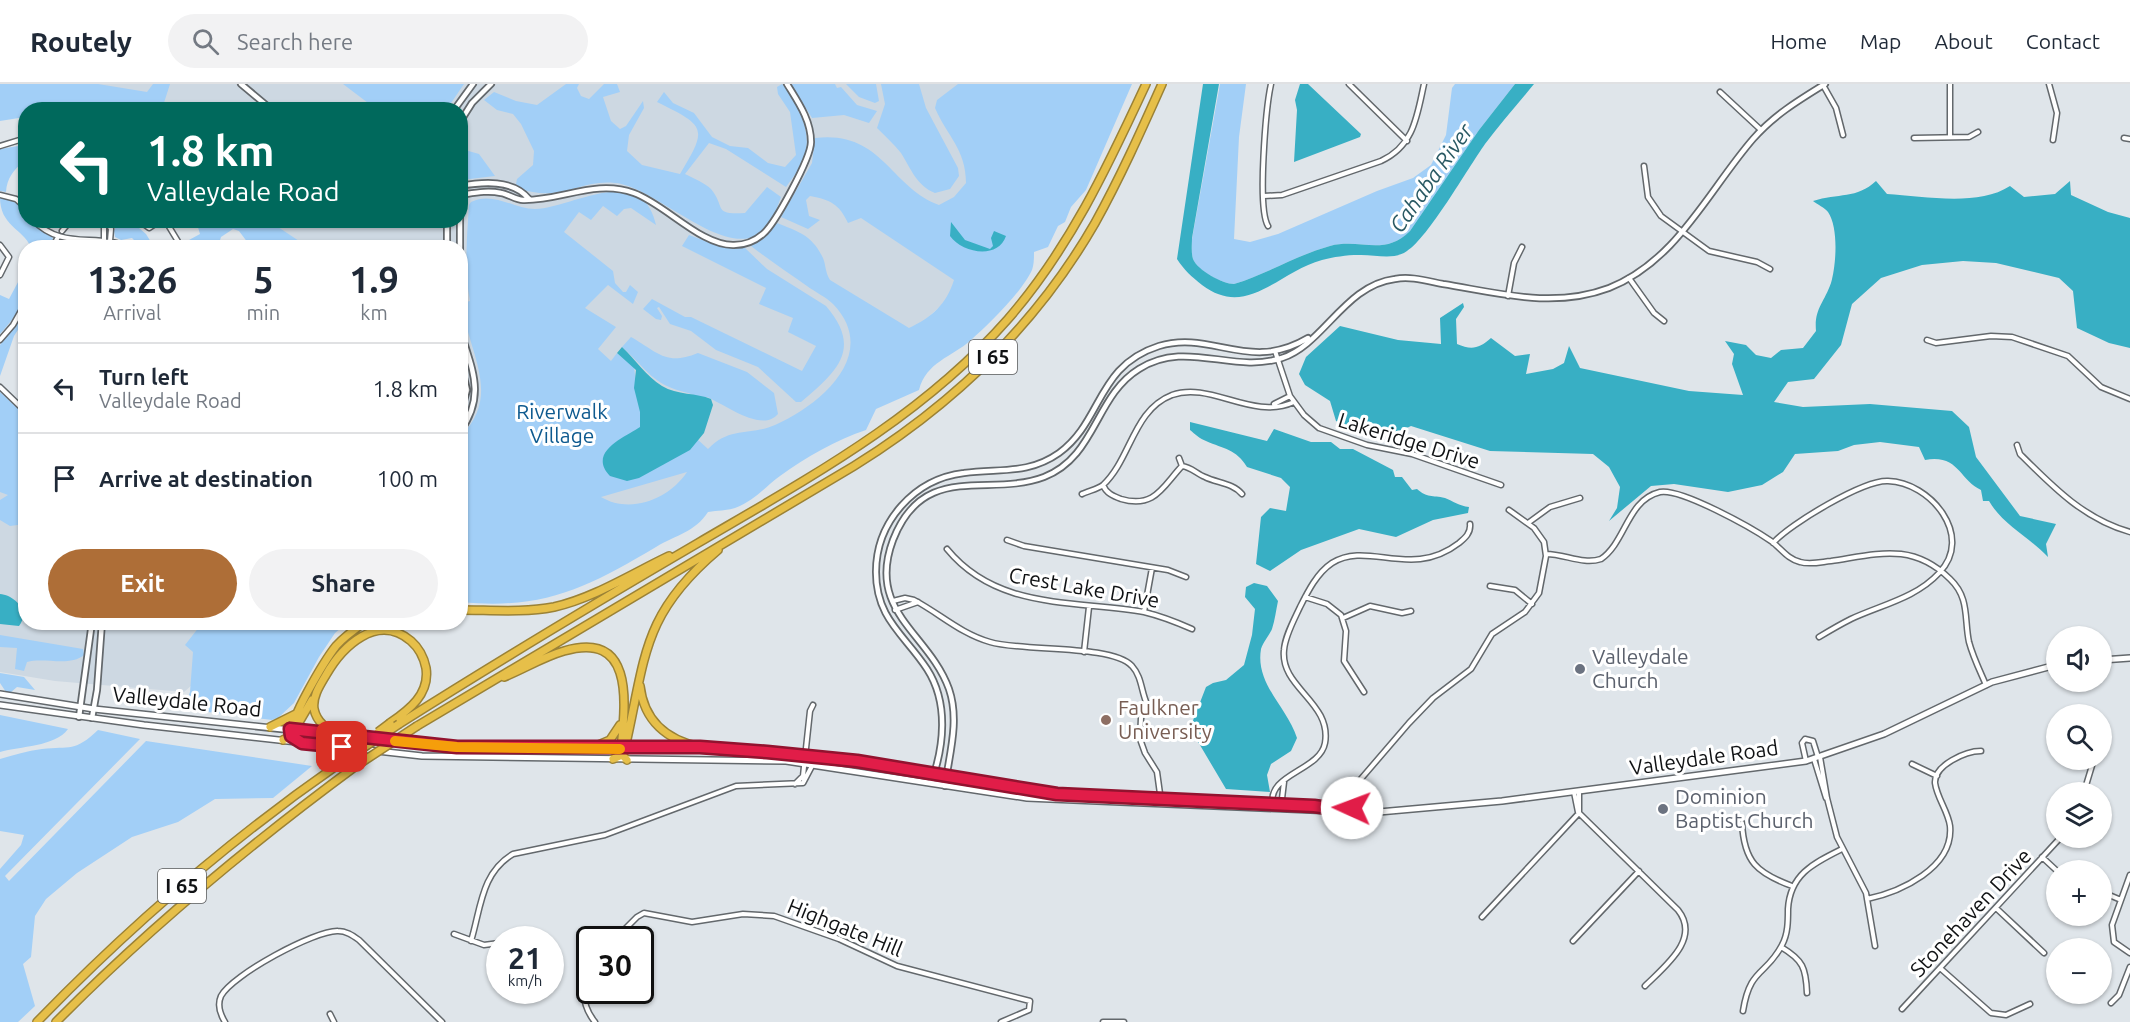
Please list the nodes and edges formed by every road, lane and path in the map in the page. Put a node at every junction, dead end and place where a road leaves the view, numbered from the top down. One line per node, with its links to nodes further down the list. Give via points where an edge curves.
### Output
1 (241, 84): 14 (street)
2 (473, 84): 15 (street)
3 (491, 84): 16 (street)
4 (787, 84): 33 (street, via 808,122 810,149 803,170 771,225 750,243 721,244 643,197 614,188 590,188 546,199)
5 (1146, 84): 81 (highway, I 65, via 1074,228 1024,300 978,351 922,402 870,440)
6 (1162, 84): 79 (highway, I 65, via 1123,171 1086,237 1054,286 1000,350 904,434)
7 (1271, 84): 32 (street)
8 (1349, 84): 26 (street)
9 (1424, 84): 26 (street)
10 (1950, 84): 20 (street)
11 (2049, 84): 25 (street, via 2057,113)
12 (1824, 85): 17 (street, via 1783,110); 19 (street, via 1836,108)
13 (1720, 92): 17 (street)
14 (262, 102)
15 (460, 102)
16 (468, 109)
17 (1761, 130): 40 (street)
18 (1978, 132): 20 (street, via 1969,137)
19 (1843, 135)
20 (1950, 137): 21 (street)
21 (1914, 138)
22 (2124, 138): 23 (street)
23 (2130, 139)
24 (18, 140): 27 (street)
25 (2053, 140)
26 (1407, 141): 32 (street, via 1381,161 1282,195)
27 (0, 146)
28 (1644, 166): 40 (street, via 1648,197 1656,212)
29 (468, 184): 33 (street, via 497,183)
30 (468, 194): 33 (street, via 491,191 522,200)
31 (0, 195): 34 (street)
32 (1264, 196): 35 (street)
33 (528, 198)
34 (18, 201)
35 (1268, 226)
36 (45, 228): 41 (street)
37 (64, 228): 39 (street)
38 (105, 228): 44 (street)
39 (62, 231)
40 (1683, 232): 47 (street, via 1713,252); 49 (street)
41 (58, 237): 42 (street); 43 (street)
42 (56, 240)
43 (71, 240)
44 (105, 240)
45 (0, 245): 48 (street, via 9,256)
46 (1522, 247): 50 (street, via 1516,255)
47 (1770, 269)
48 (0, 275)
49 (1629, 279): 50 (street, via 1574,297 1547,300); 52 (street)
50 (1508, 296): 53 (street, via 1428,281 1394,279 1368,288)
51 (18, 316): 54 (street)
52 (1664, 321)
53 (1313, 335): 57 (street); 58 (street, via 1294,353)
54 (0, 340)
55 (1927, 340): 61 (street, via 1936,343 2000,335 2020,339 2068,356 2101,387)
56 (468, 351): 65 (street, via 476,386)
57 (1275, 351): 58 (street, Lakeridge Drive); 93 (street, via 1257,354 1186,343 1145,351 1115,374 1076,436 1053,458 1019,471 956,474 919,489 897,511 881,540 876,575)
58 (1278, 359): 60 (street, Lakeridge Drive); 91 (street, via 1245,364 1180,355 1154,361 1120,385 1108,399 1087,443 1055,472 1022,483 957,485 925,499 903,522 892,544 887,574)
59 (0, 387): 63 (street)
60 (1290, 396): 62 (street, Lakeridge Drive); 64 (street)
61 (2130, 399)
62 (1294, 402): 64 (street); 70 (street, Lakeridge Drive, via 1308,420 1325,432 1367,446 1412,454)
63 (18, 404)
64 (1273, 405): 69 (street, via 1247,406 1199,392 1179,393 1165,399 1145,417)
65 (468, 416)
66 (2017, 445): 77 (street, via 2020,454 2068,500 2101,521)
67 (1179, 458): 68 (street)
68 (1182, 466): 69 (street, via 1161,492 1145,500 1116,497); 72 (street)
69 (1103, 485): 71 (street)
70 (1501, 485)
71 (1082, 494)
72 (1242, 494)
73 (1580, 498): 75 (street, via 1550,507)
74 (1509, 510): 75 (street)
75 (1528, 523): 83 (street, via 1542,537)
76 (1470, 524): 88 (street, via 1464,539 1436,556 1406,561 1360,555 1340,559 1323,571)
77 (2130, 532)
78 (1007, 540): 84 (street)
79 (729, 541): 107 (highway, I 65); 108 (highway, via 691,573 665,606 647,644)
80 (1773, 543): 83 (street, via 1684,496 1666,492 1649,496 1639,504 1601,559 1584,561); 85 (street, via 1788,557 1802,563 1902,553 1917,556); 85 (street, via 1798,521 1865,487 1882,481 1902,482 1922,492 1950,526 1954,550)
81 (697, 544): 94 (highway, via 555,607); 121 (highway, I 65)
82 (947, 549): 92 (street, Crest Lake Drive, via 970,572 997,588)
83 (1546, 554): 90 (street, via 1541,588)
84 (1152, 568): 86 (street); 96 (street)
85 (1941, 571): 102 (street, via 1919,590 1851,619); 109 (street, via 1964,599 1969,642)
86 (1186, 577)
87 (1490, 586): 90 (street, via 1515,590)
88 (1305, 597): 97 (street, via 1332,606); 141 (street, via 1285,643 1284,662 1319,710 1326,739 1317,759)
89 (918, 602): 91 (street); 91 (street, via 905,598); 103 (street, via 987,641)
90 (1532, 604): 151 (street, via 1496,630 1472,669 1433,698 1409,723 1360,780)
91 (894, 605): 93 (street); 139 (street, via 939,667 950,693 954,719)
92 (1089, 607): 96 (street, Crest Lake Drive); 103 (street)
93 (883, 609): 138 (street, via 896,633 929,671 938,690 943,720)
94 (468, 610)
95 (1411, 611): 97 (street, via 1402,613 1370,606)
96 (1144, 612): 98 (street, Crest Lake Drive)
97 (1343, 618): 110 (street, via 1344,661)
98 (1192, 629)
99 (91, 630): 115 (street)
100 (101, 630): 116 (street)
101 (355, 630): 117 (highway, via 334,650)
102 (1819, 638)
103 (1084, 652): 146 (street, via 1116,656 1138,675 1147,704 1141,718 1141,746 1157,772)
104 (2130, 658): 105 (main road)
105 (2112, 659)
106 (2046, 668): 109 (main road, Valleydale Road)
107 (490, 681): 120 (highway, via 562,651 592,649 611,658 623,675); 186 (highway, I 65, bridge, via 356,766 206,882)
108 (639, 681): 127 (highway, via 643,703 657,726 679,741); 130 (highway)
109 (1986, 685): 132 (main road, Valleydale Road, via 1884,734)
110 (1364, 692)
111 (0, 694): 115 (main road, Valleydale Road)
112 (314, 696): 121 (highway, via 347,645 370,633 393,632 417,648 426,671 420,696); 123 (highway); 124 (highway, via 319,720)
113 (0, 705): 118 (main road, Valleydale Road)
114 (813, 705): 131 (street)
115 (81, 707): 116 (main road, Valleydale Road); 118 (street)
116 (94, 709): 119 (street); 122 (main road, Valleydale Road)
117 (298, 713): 122 (highway); 123 (highway)
118 (79, 717): 119 (main road, Valleydale Road)
119 (92, 718): 125 (main road, Valleydale Road)
120 (622, 720): 128 (highway, via 610,740); 130 (highway)
121 (396, 723): 185 (highway, I 65, bridge, via 285,802 173,894)
122 (270, 727): 123 (main road, Valleydale Road)
123 (292, 732): 124 (main road, Valleydale Road); 125 (highway); 126 (highway)
124 (339, 734): 128 (main road, Valleydale Road, via 457,747)
125 (283, 741): 126 (main road, Valleydale Road)
126 (302, 743): 133 (main road, Valleydale Road, via 439,757)
127 (700, 747): 130 (main road, Valleydale Road); 131 (main road, Valleydale Road)
128 (591, 748): 130 (main road, Valleydale Road)
129 (1981, 751): 140 (street, via 1948,763)
130 (624, 753): 133 (highway); 135 (main road, Valleydale Road)
131 (807, 756): 135 (street); 136 (street); 138 (main road, Valleydale Road)
132 (1817, 758): 134 (main road, Valleydale Road); 134 (street, via 1813,741 1805,739 1802,743); 155 (street)
133 (613, 759)
134 (1806, 760): 145 (main road, Valleydale Road)
135 (804, 763): 136 (main road, Valleydale Road); 143 (street, via 803,776)
136 (813, 764): 142 (main road, Valleydale Road); 143 (street, via 806,782)
137 (1912, 764): 140 (street)
138 (934, 774): 139 (main road, Valleydale Road); 142 (street)
139 (946, 776): 144 (street); 146 (main road, Valleydale Road, via 1066,795)
140 (1937, 776): 162 (street, via 1935,783 1950,828 1944,854 1904,888)
141 (1284, 782): 147 (street, via 1275,791); 148 (street, via 1280,795)
142 (931, 783): 144 (main road, Valleydale Road)
143 (795, 784): 168 (street, via 736,786 616,832 513,854 488,878)
144 (945, 786): 146 (main road, Valleydale Road, via 1050,800)
145 (1577, 792): 151 (main road, Valleydale Road, via 1448,807); 152 (street)
146 (1161, 802): 147 (main road, Valleydale Road); 149 (main road, Valleydale Road)
147 (1272, 804): 148 (main road, Valleydale Road); 149 (street)
148 (1283, 804): 149 (street); 150 (main road, Valleydale Road)
149 (1278, 810): 150 (main road, Valleydale Road)
150 (1338, 810): 151 (main road, Valleydale Road)
151 (1351, 811)
152 (1579, 813): 158 (street); 165 (street)
153 (1743, 823): 160 (street, via 1745,847 1753,863 1768,876)
154 (2051, 848): 156 (street, Stonehaven Drive)
155 (1842, 849): 160 (street, via 1808,867); 162 (street, via 1857,872)
156 (2042, 857): 157 (street); 164 (street, Stonehaven Drive)
157 (2046, 861)
158 (1639, 871): 169 (street); 177 (street, via 1681,913 1687,931 1678,950)
159 (2130, 875): 163 (street)
160 (1792, 886): 172 (street)
161 (2112, 896): 163 (street)
162 (1867, 899): 171 (street)
163 (2121, 900): 174 (street, via 2112,937)
164 (1996, 908): 173 (street); 176 (street, Stonehaven Drive)
165 (1482, 917)
166 (627, 926): 191 (street, Highgate Hill, via 644,914 692,922 743,914 774,916 840,939 897,966 1030,1001 1029,1010)
167 (454, 934): 168 (street)
168 (471, 940): 170 (street)
169 (1573, 941)
170 (486, 945)
171 (1875, 946)
172 (1781, 947): 178 (street, via 1805,967); 183 (street, via 1753,978)
173 (2044, 953)
174 (2130, 953)
175 (2130, 967): 179 (street, via 2119,995)
176 (1940, 968): 181 (street, via 1991,1013 2006,1015); 182 (street, Stonehaven Drive)
177 (1645, 986)
178 (1807, 993)
179 (2112, 1002)
180 (585, 1004): 190 (street)
181 (2030, 1004)
182 (1902, 1009)
183 (1743, 1011)
184 (330, 1014): 188 (street)
185 (37, 1022)
186 (56, 1022)
187 (225, 1022): 189 (street, via 219,1002 230,986 268,958 336,931 359,940)
188 (334, 1022)
189 (442, 1022)
190 (595, 1022)
191 (1001, 1022)
192 (1102, 1022): 193 (street)
193 (1124, 1022)

